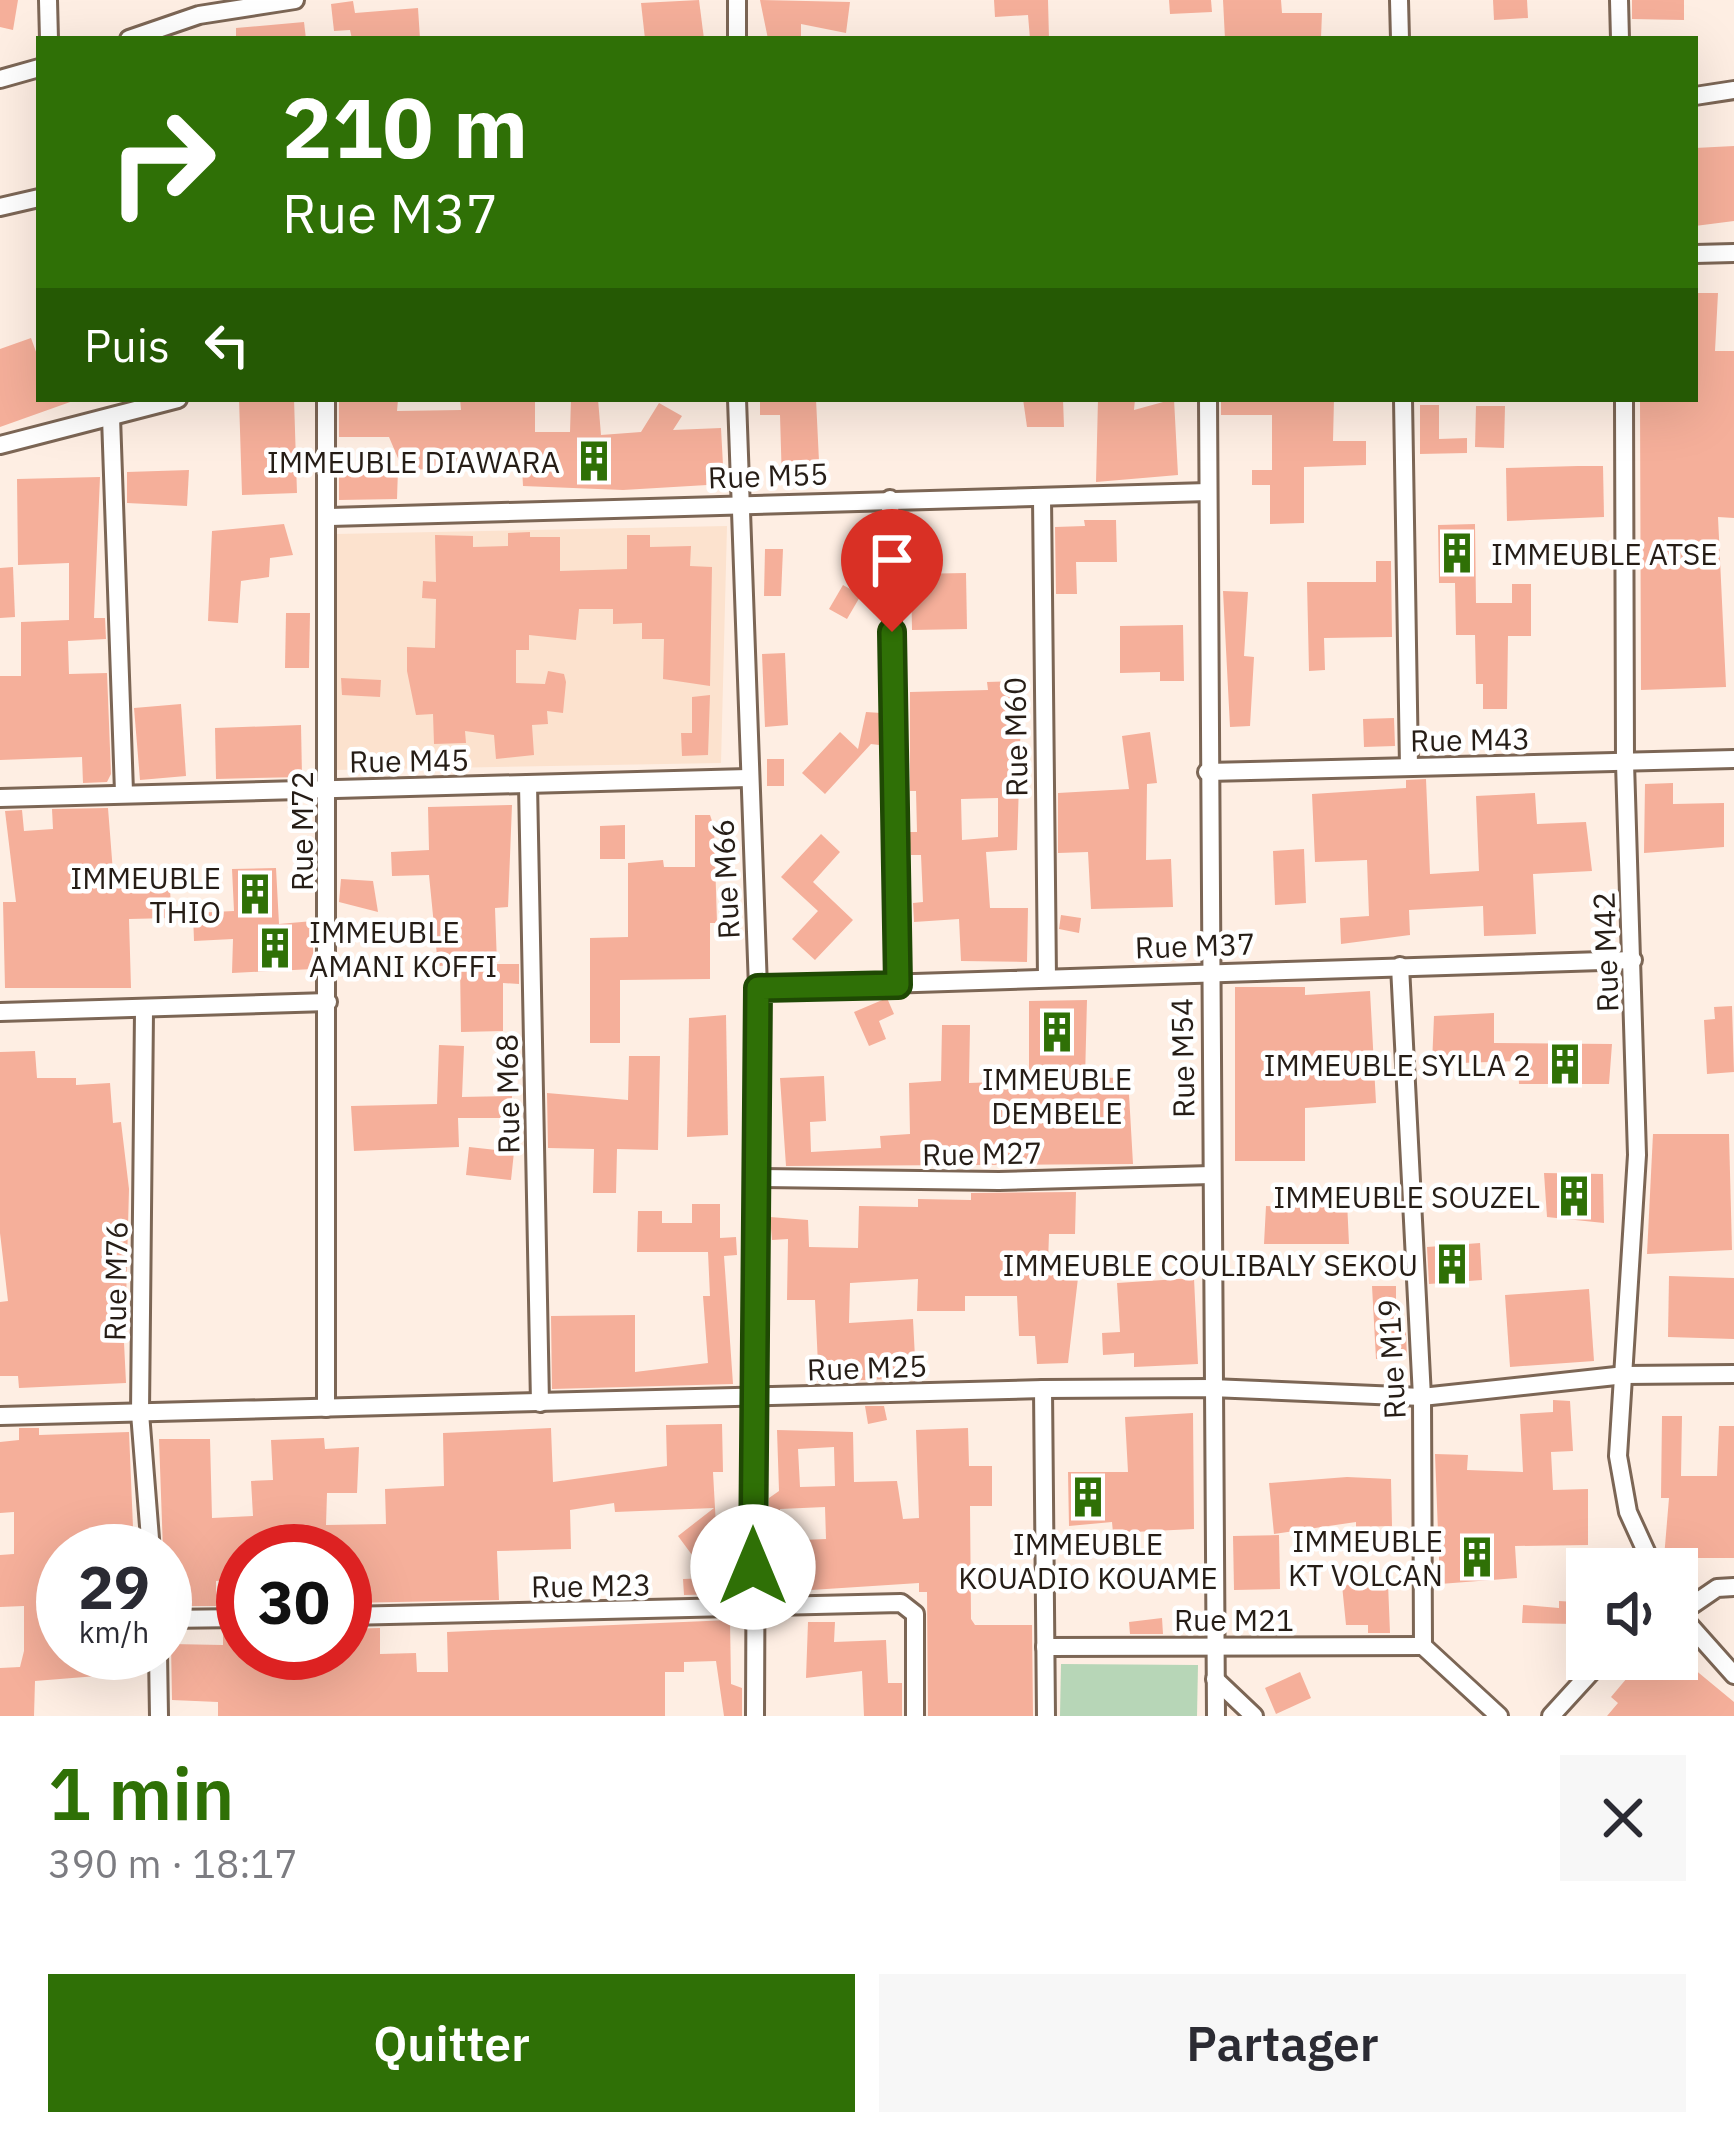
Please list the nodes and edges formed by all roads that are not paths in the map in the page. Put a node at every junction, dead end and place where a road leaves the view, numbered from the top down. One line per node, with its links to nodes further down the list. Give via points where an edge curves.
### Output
1 (48, 0): 7 (street)
2 (295, 0): 6 (street)
3 (737, 0): 9 (street)
4 (1399, 0): 10 (street)
5 (1619, 0): 11 (street)
6 (199, 8): 8 (street)
7 (49, 36)
8 (135, 36)
9 (737, 36)
10 (1400, 36)
11 (1620, 36)
12 (36, 69): 13 (street)
13 (0, 79)
14 (1734, 90): 15 (street)
15 (1698, 96)
16 (36, 199): 17 (street)
17 (0, 207)
18 (1734, 253): 19 (street)
19 (1698, 254)
20 (166, 402): 26 (street)
21 (326, 402): 32 (street, Rue M72)
22 (736, 402): 31 (street, Rue M66)
23 (1208, 402): 28 (street, Rue M54)
24 (1403, 402): 35 (street)
25 (1624, 402): 34 (street, Rue M42)
26 (111, 416): 27 (street); 40 (street)
27 (0, 446)
28 (1208, 492): 29 (street, Rue M55); 36 (street, Rue M54)
29 (1042, 497): 30 (street, Rue M55); 45 (street, Rue M60)
30 (890, 499): 31 (street, Rue M55); 46 (street)
31 (741, 502): 32 (street, Rue M55); 37 (street, Rue M66)
32 (330, 517): 39 (street, Rue M72)
33 (1734, 759): 34 (street, Rue M43)
34 (1625, 763): 35 (street, Rue M43); 42 (street, Rue M42)
35 (1409, 766): 36 (street, Rue M43)
36 (1207, 772): 44 (street, Rue M54)
37 (748, 778): 38 (street, Rue M45); 47 (street, Rue M66)
38 (528, 784): 39 (street, Rue M45); 59 (street, Rue M68)
39 (328, 789): 40 (street, Rue M45); 48 (street, Rue M72)
40 (124, 792): 41 (street, Rue M45)
41 (0, 798)
42 (1633, 961): 43 (street, Rue M37); 54 (street, Rue M42, via 1636,1155)
43 (1400, 966): 44 (street, Rue M37); 58 (street, Rue M19)
44 (1208, 970): 45 (street, Rue M37); 51 (street, Rue M54)
45 (1047, 978): 46 (street, Rue M37)
46 (898, 985): 47 (street, Rue M37)
47 (758, 988): 52 (street, Rue M66)
48 (328, 1002): 49 (street); 60 (street, Rue M72)
49 (144, 1011): 50 (street); 61 (street, Rue M76)
50 (0, 1012)
51 (1211, 1175): 52 (street, Rue M27); 55 (street, Rue M54)
52 (754, 1178): 57 (street, Rue M66)
53 (1734, 1374): 54 (street, Rue M25)
54 (1625, 1375): 58 (street, Rue M25); 64 (street, Rue M42, via 1621,1486)
55 (1211, 1388): 56 (street, Rue M25); 58 (street, Rue M25); 70 (street, Rue M54)
56 (1043, 1389): 57 (street, Rue M25); 72 (street)
57 (753, 1397): 59 (street, Rue M25); 67 (street, Rue M66)
58 (1421, 1397): 71 (street, Rue M19)
59 (540, 1402): 60 (street, Rue M25)
60 (326, 1408): 61 (street, Rue M25)
61 (140, 1413): 62 (street, Rue M25); 63 (street, Rue M76)
62 (0, 1416)
63 (149, 1524)
64 (1646, 1548)
65 (1734, 1587): 66 (street)
66 (1698, 1600)
67 (753, 1610): 68 (street, Rue M23); 78 (street, Rue M66); 79 (street, Rue M23, via 910,1606)
68 (372, 1616)
69 (1698, 1635): 73 (street)
70 (1214, 1646): 71 (street, Rue M21); 72 (street, Rue M21); 74 (street, Rue M54)
71 (1423, 1646): 83 (street)
72 (1045, 1647): 80 (street)
73 (1734, 1675)
74 (1215, 1678): 81 (street, Rue M54); 82 (street)
75 (158, 1680): 77 (street)
76 (1584, 1680): 84 (street)
77 (159, 1716)
78 (754, 1716)
79 (915, 1716)
80 (1046, 1716)
81 (1216, 1716)
82 (1254, 1716)
83 (1499, 1716)
84 (1551, 1716)

